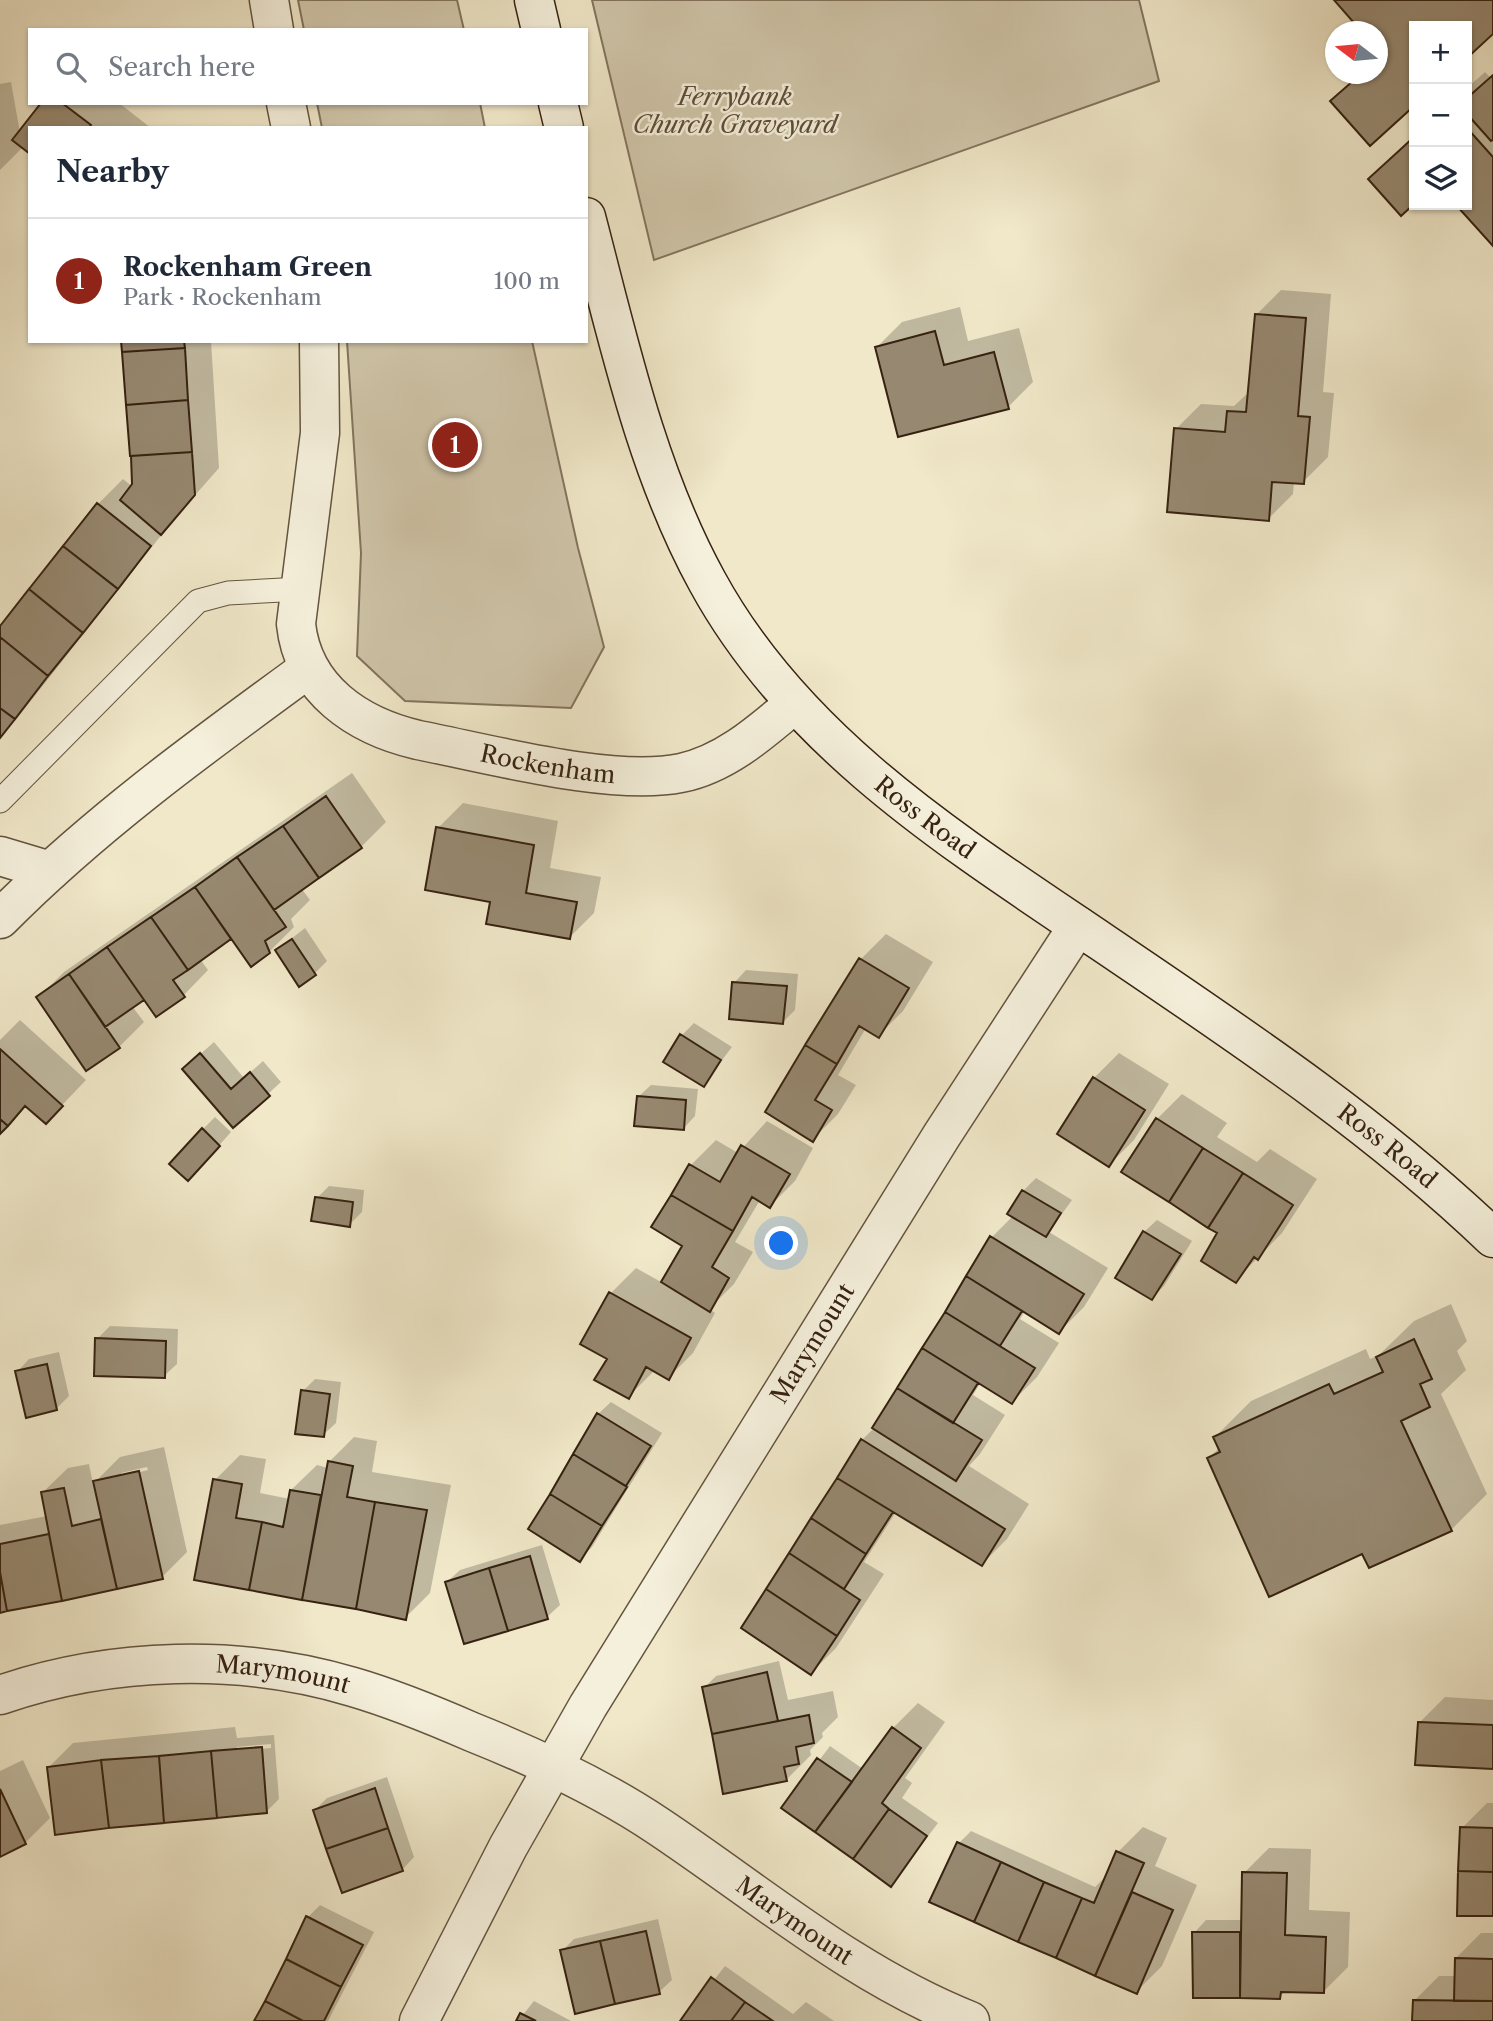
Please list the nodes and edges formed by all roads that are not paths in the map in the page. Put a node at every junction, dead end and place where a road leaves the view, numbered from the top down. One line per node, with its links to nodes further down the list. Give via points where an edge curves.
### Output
1 (269, 0): 3 (street)
2 (534, 0): 4 (street)
3 (274, 28)
4 (541, 28)
5 (286, 105): 7 (street)
6 (558, 105): 8 (street)
7 (291, 126)
8 (564, 126)
9 (588, 224): 13 (street, Ross Road, via 635,398 695,558 735,626)
10 (319, 343): 11 (street, Rockenham, via 320,433)
11 (300, 589): 12 (street, Rockenham, via 296,624); 14 (lane, via 228,593 198,601)
12 (309, 668): 13 (street, Rockenham, via 355,716 393,734 632,776 682,773 709,764 762,731); 16 (street)
13 (794, 704): 18 (street, Ross Road, via 901,802)
14 (0, 801)
15 (0, 856): 16 (street)
16 (50, 871): 17 (street)
17 (0, 919)
18 (1078, 926): 19 (street, Ross Road, via 1310,1084 1423,1174); 21 (street, Marymount, via 942,1135)
19 (1493, 1238)
20 (0, 1695): 21 (street, Marymount, via 58,1678 127,1667 276,1670 385,1697)
21 (553, 1766): 22 (street, Marymount); 23 (street, Marymount, via 658,1826 867,1969)
22 (419, 2021)
23 (970, 2021)

